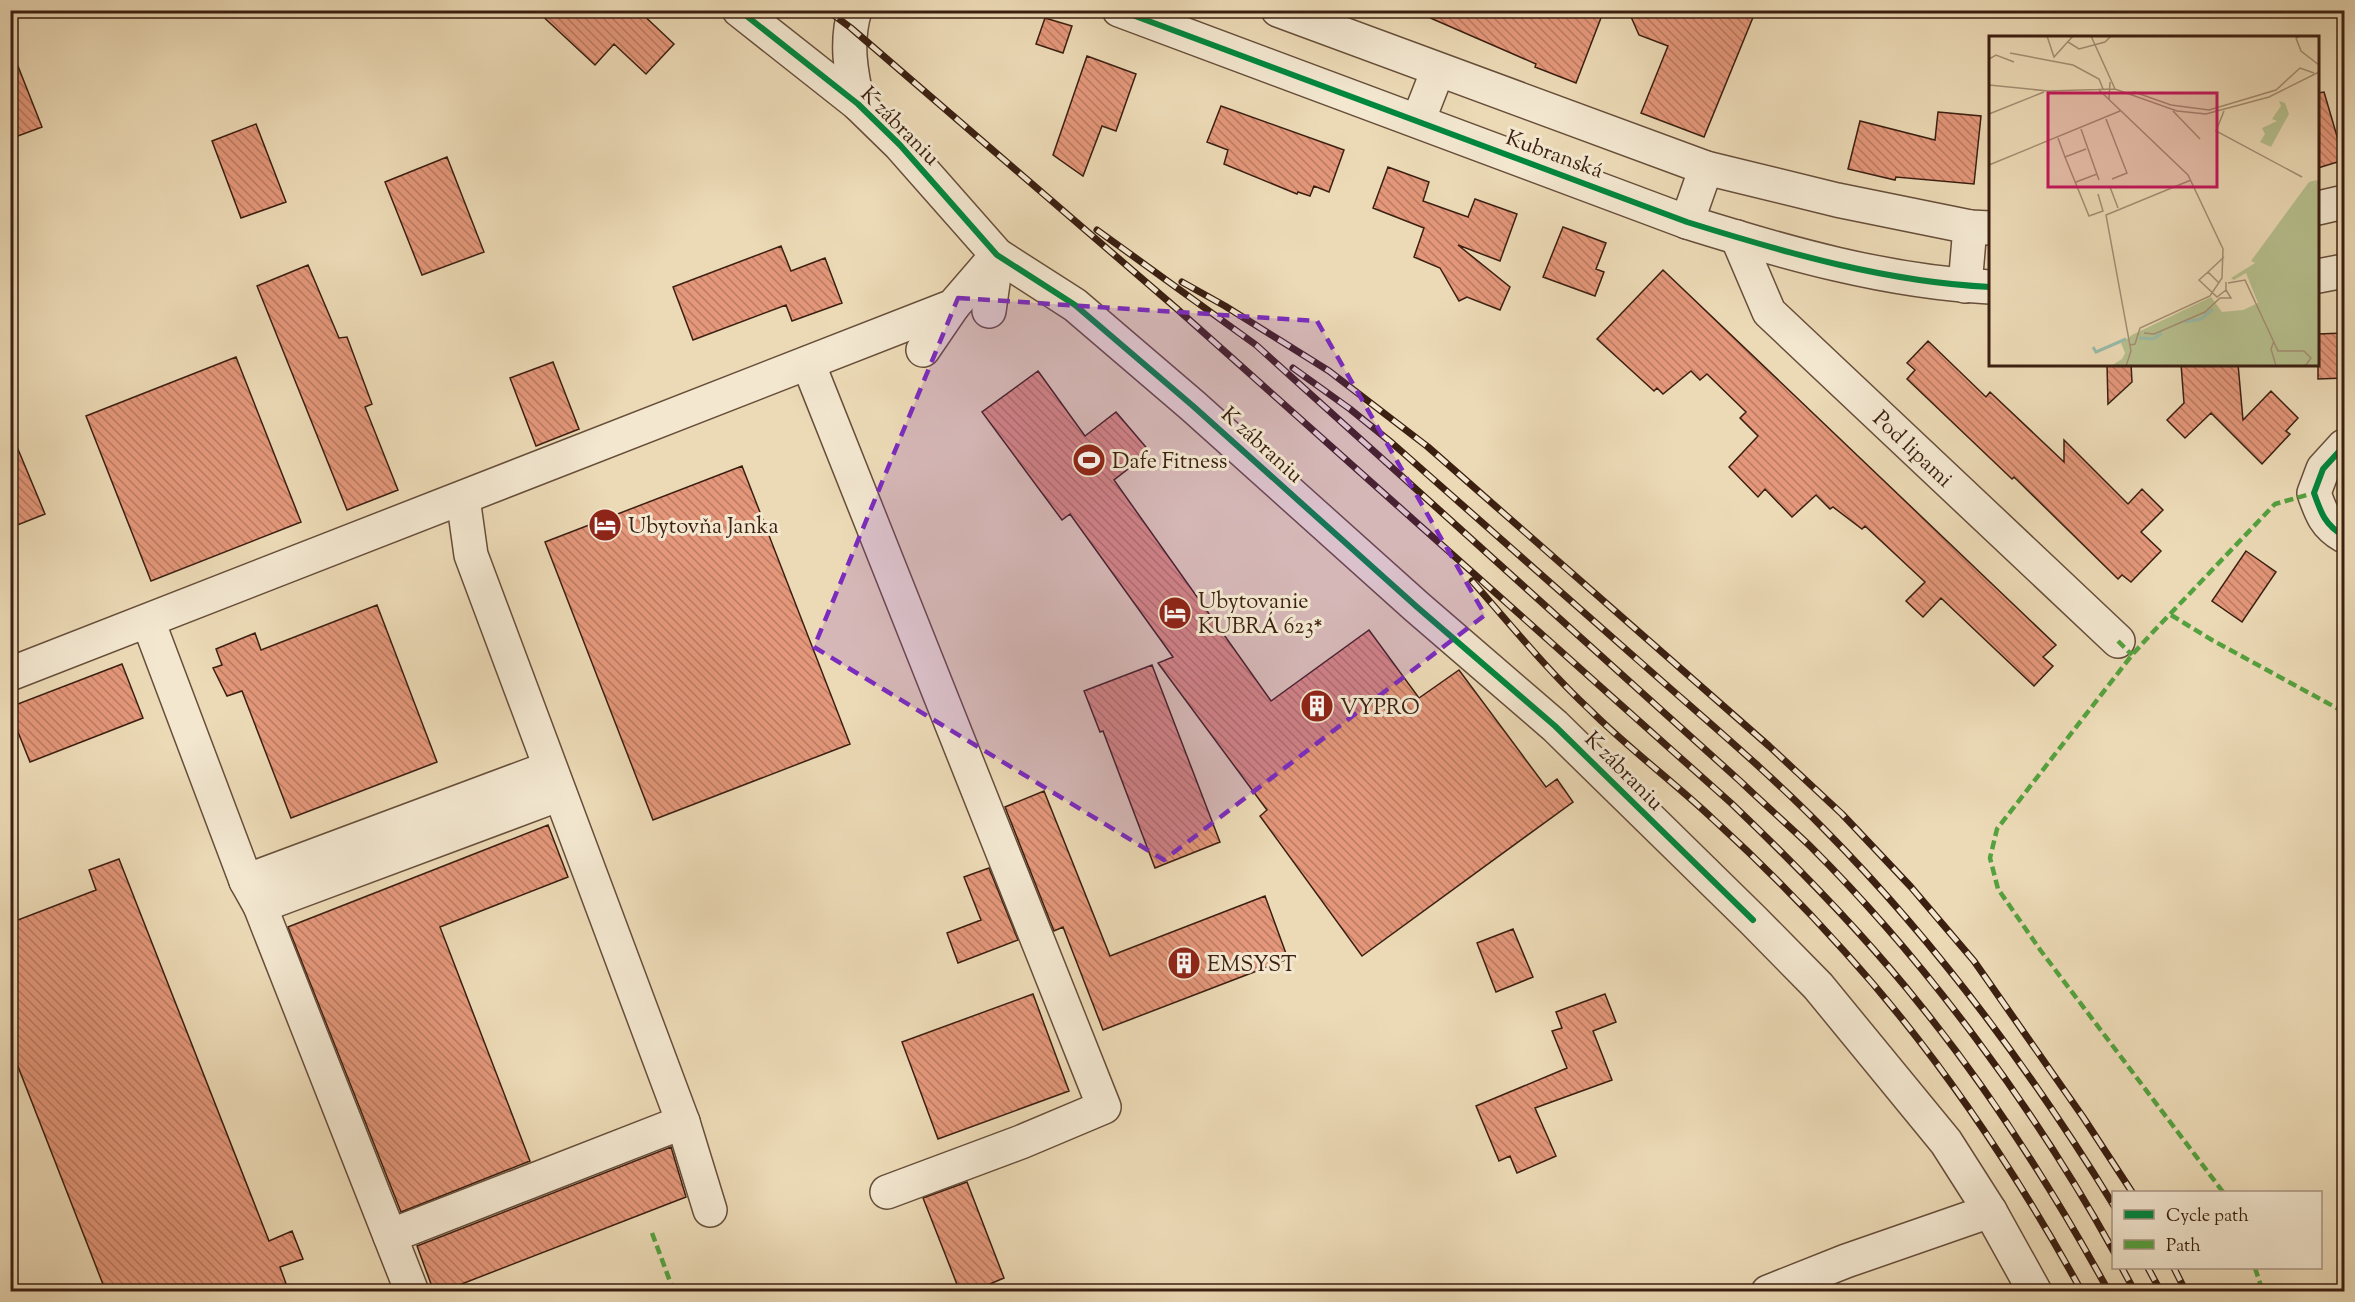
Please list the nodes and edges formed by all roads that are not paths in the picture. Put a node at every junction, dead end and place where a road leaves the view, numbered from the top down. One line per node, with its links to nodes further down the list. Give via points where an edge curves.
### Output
1 (738, 10): 7 (street, K zábraniu)
2 (855, 10): 7 (street, via 849,54)
3 (1119, 10): 5 (street, Kubranská)
4 (1278, 10): 6 (street, Kubranská)
5 (1176, 21): 8 (street, Kubranská)
6 (1438, 70): 8 (street); 9 (street, Kubranská)
7 (858, 104): 15 (street, K zábraniu, via 900,145)
8 (1418, 121): 12 (street, Kubranská)
9 (1706, 168): 12 (street); 13 (street, Kubranská, via 1837,200)
10 (2344, 202): 11 (street)
11 (2319, 208)
12 (1687, 222): 14 (street, Kubranská)
13 (1980, 228): 18 (street, Kubranská)
14 (1737, 237): 18 (street, Kubranská, via 1878,273); 27 (street, Pod lipami, via 1769,312)
15 (997, 255): 19 (street); 20 (street); 35 (street, K zábraniu, via 1075,305 1555,726 1818,986 1939,1132)
16 (2344, 271): 17 (street)
17 (2319, 276)
18 (1978, 286)
19 (953, 306): 21 (street); 22 (street)
20 (989, 311)
21 (923, 350)
22 (808, 363): 24 (street); 33 (street, via 1104,1107)
23 (2344, 446): 25 (street, via 2323,470 2314,493 2332,529)
24 (464, 498): 26 (street); 30 (street, via 471,555)
25 (2344, 536)
26 (148, 621): 28 (street); 31 (street)
27 (2118, 641)
28 (10, 674)
29 (533, 774): 31 (street)
30 (560, 794): 31 (street); 32 (street)
31 (253, 893): 36 (street)
32 (683, 1122): 34 (street); 36 (street)
33 (887, 1192)
34 (711, 1210)
35 (1990, 1211): 38 (street); 39 (street, K zábraniu)
36 (390, 1236): 37 (street)
37 (412, 1292)
38 (1768, 1292)
39 (2035, 1292)

